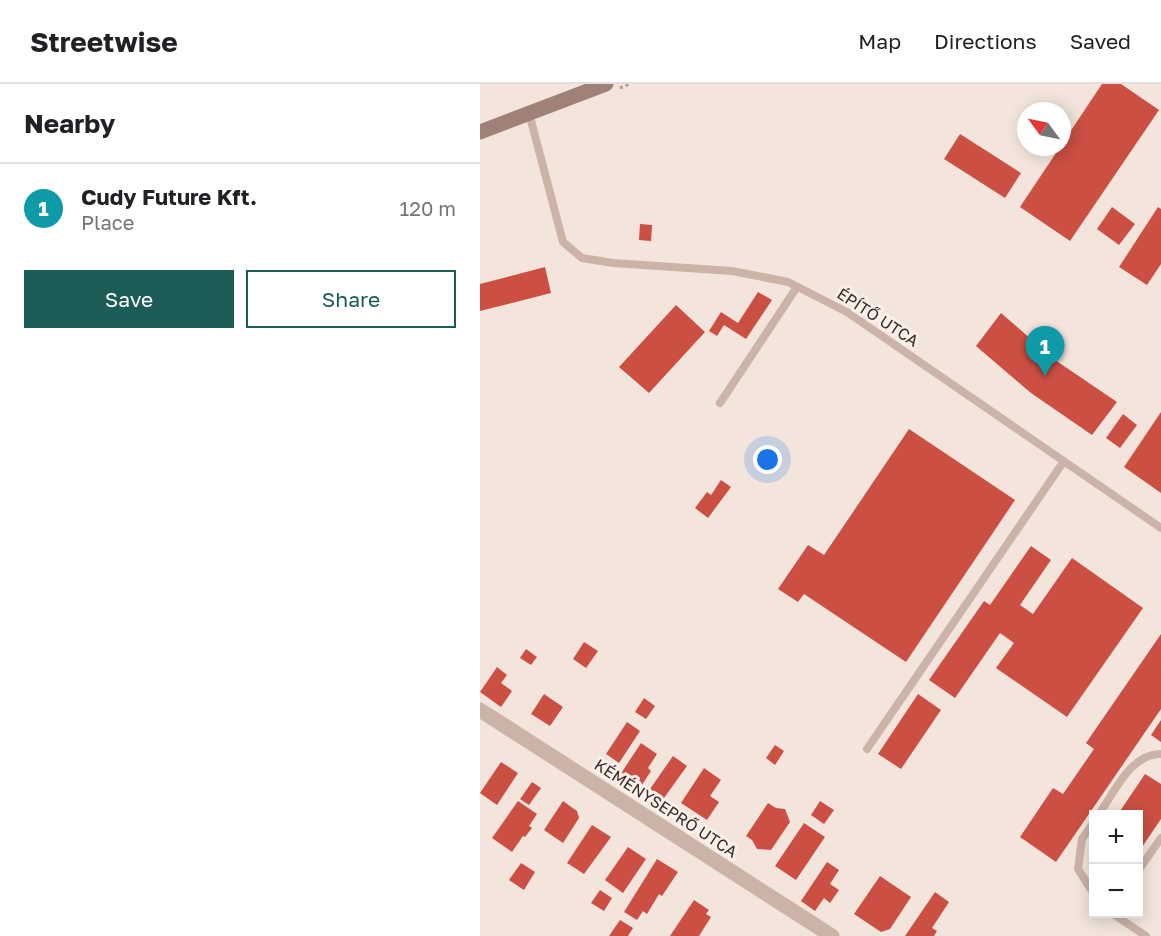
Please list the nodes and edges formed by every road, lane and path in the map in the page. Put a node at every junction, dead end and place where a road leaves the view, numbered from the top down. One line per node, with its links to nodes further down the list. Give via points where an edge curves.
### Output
1 (606, 84): 2 (main road)
2 (529, 113): 3 (main road); 4 (lane, ÉPÍTŐ UTCA, via 563,242 582,258 732,271)
3 (480, 132)
4 (797, 287): 5 (lane); 6 (lane, ÉPÍTŐ UTCA, via 847,312)
5 (720, 403)
6 (1064, 461): 7 (lane, ÉPÍTŐ UTCA); 9 (lane)
7 (1161, 528)
8 (480, 710): 17 (street, KÉMÉNYSEPRŐ UTCA)
9 (867, 749)
10 (1161, 754): 11 (lane, via 1153,753 1134,764)
11 (1102, 810)
12 (1089, 829): 15 (lane, via 1082,839 1078,869)
13 (1161, 838): 14 (lane)
14 (1143, 864)
15 (1089, 886)
16 (1119, 918): 18 (lane)
17 (832, 936)
18 (1146, 936)

